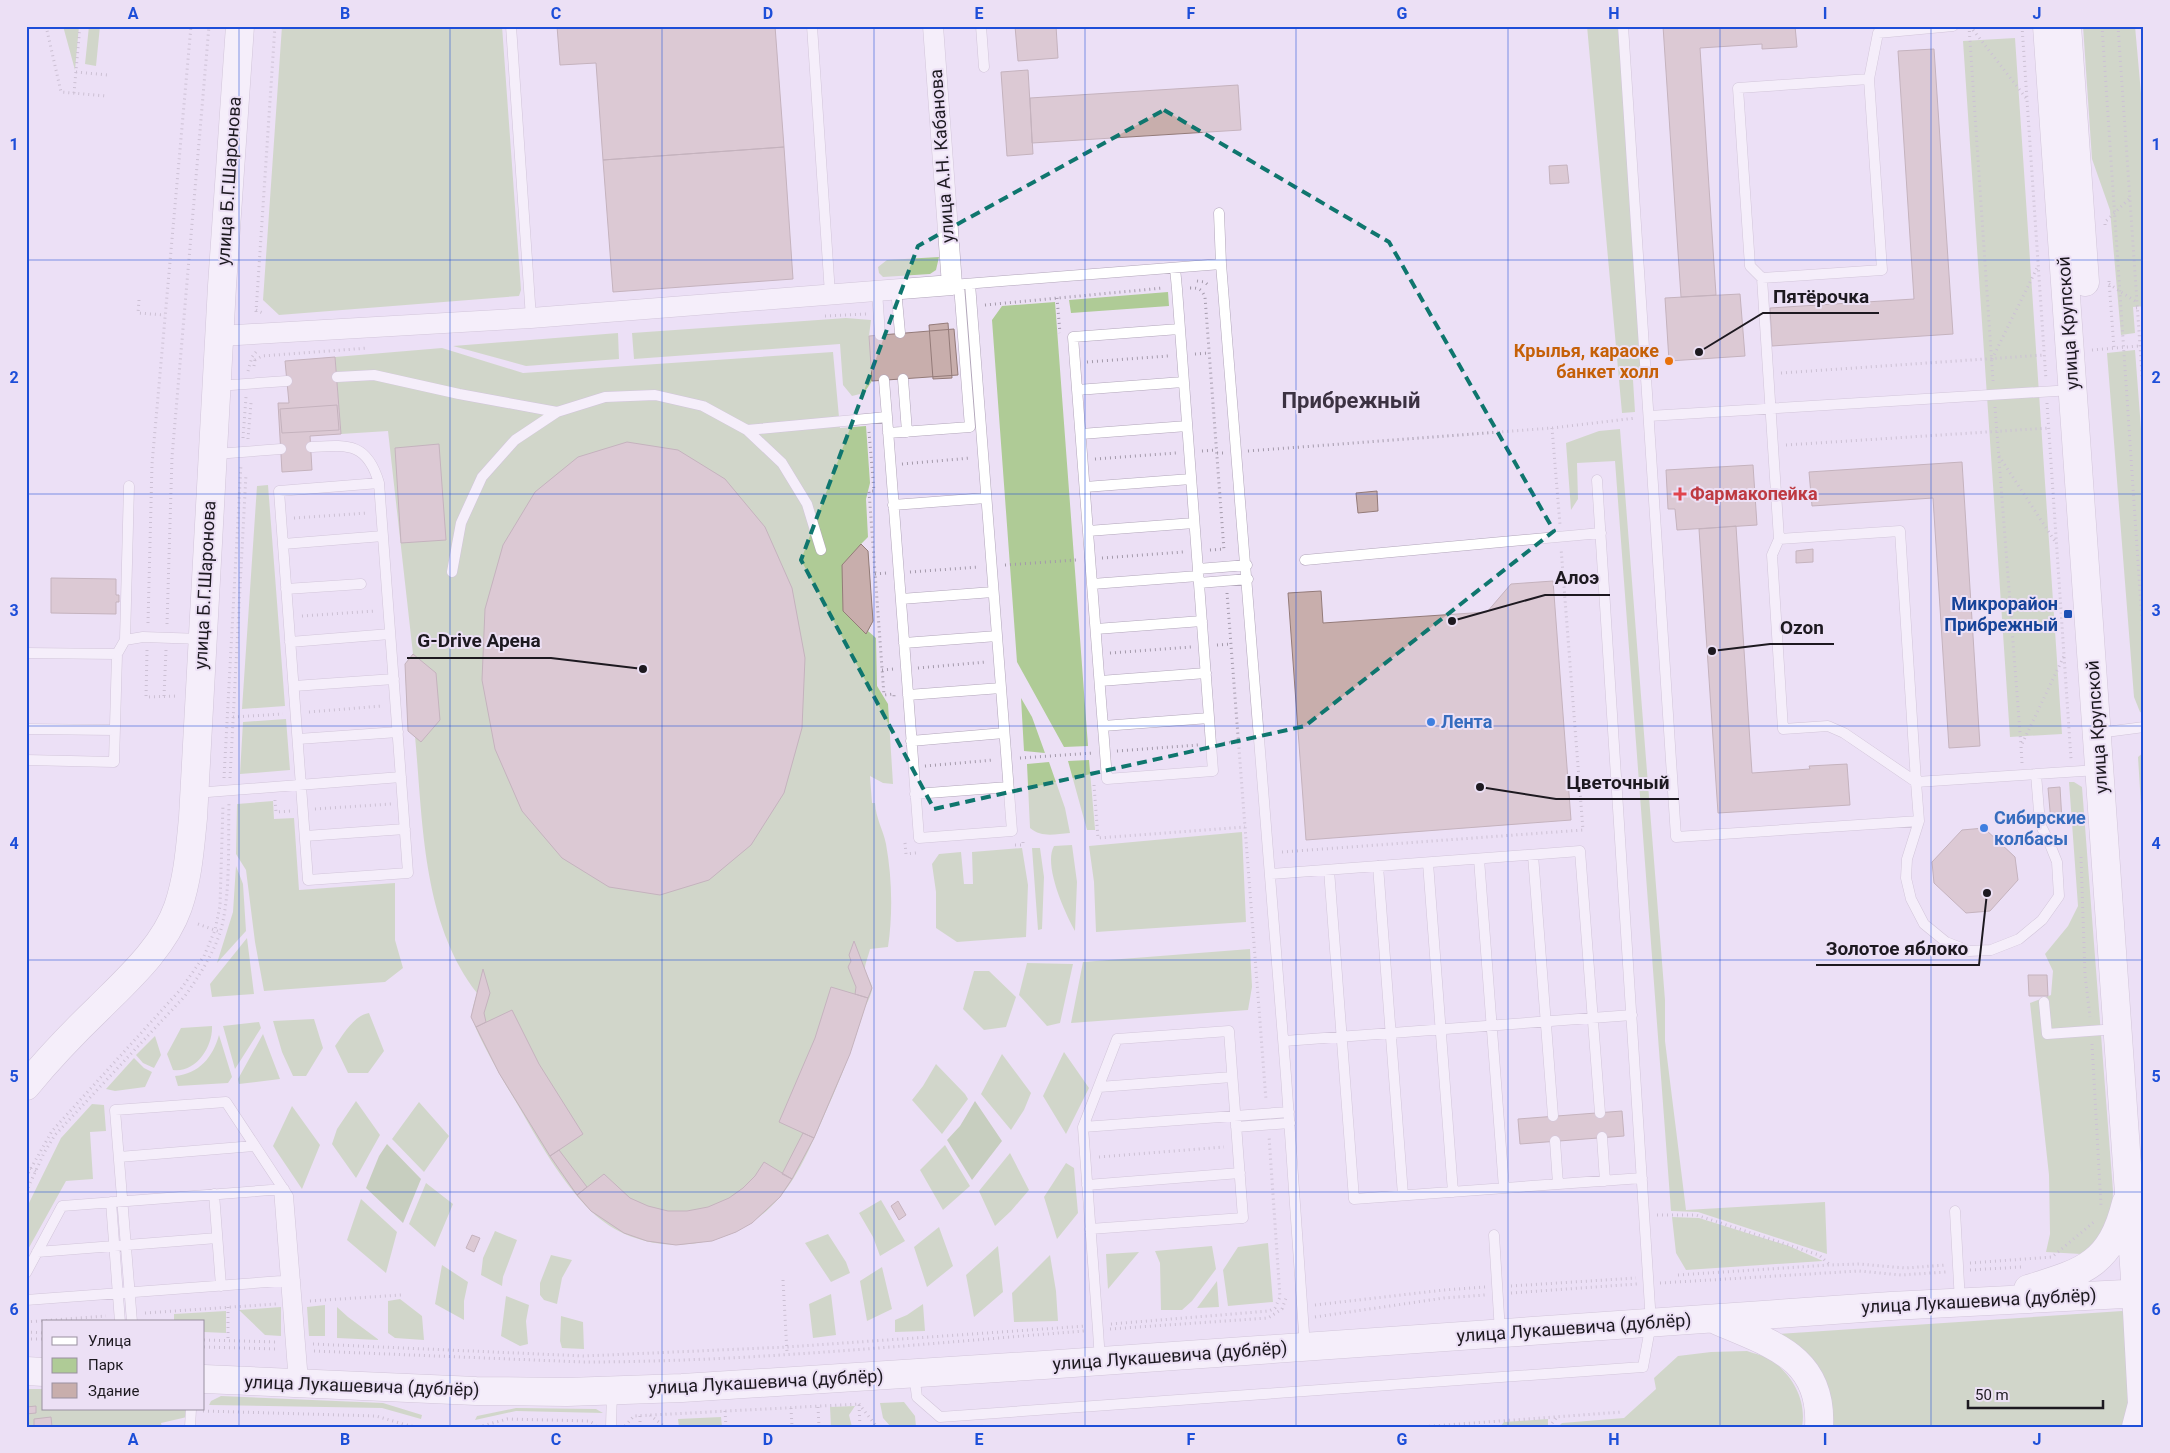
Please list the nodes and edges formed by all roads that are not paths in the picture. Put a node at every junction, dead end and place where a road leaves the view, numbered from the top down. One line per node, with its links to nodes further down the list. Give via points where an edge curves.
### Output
1 (240, 26): 24 (main road, улица Б.Г.Шаронова)
2 (511, 26): 20 (lane)
3 (812, 26): 19 (lane)
4 (933, 26): 17 (street, улица А.Н. Кабанова)
5 (981, 26): 11 (lane)
6 (1623, 26): 35 (lane)
7 (1953, 26): 10 (lane)
8 (2047, 26): 32 (main road, улица Крупской)
9 (2068, 26): 91 (main road, улица Крупской, via 2102,350)
10 (1879, 30): 12 (lane)
11 (984, 67)
12 (1869, 79): 16 (lane, via 1882,270); 16 (lane, via 1738,88 1750,266)
13 (1219, 214): 14 (lane)
14 (1221, 264): 15 (lane); 60 (lane)
15 (1175, 268): 17 (lane); 21 (lane, via 1173,285)
16 (1762, 278): 33 (lane)
17 (960, 284): 18 (street); 39 (lane, via 970,427); 50 (lane)
18 (887, 290): 19 (street); 22 (lane); 23 (lane)
19 (830, 294): 20 (street)
20 (531, 318): 24 (street)
21 (1180, 329): 29 (lane); 31 (lane, via 1073,337)
22 (900, 334)
23 (880, 335)
24 (219, 336): 30 (main road, улица Б.Г.Шаронова)
25 (337, 377): 34 (lane, via 374,375)
26 (903, 379): 39 (lane)
27 (884, 380): 36 (lane)
28 (287, 381): 30 (lane)
29 (1184, 382): 31 (lane); 37 (lane)
30 (216, 386): 44 (main road, улица Б.Г.Шаронова)
31 (1078, 390): 41 (lane)
32 (2073, 390): 33 (lane); 91 (main road, улица Крупской)
33 (1771, 409): 35 (lane); 56 (lane)
34 (557, 412): 38 (lane, via 605,397 655,395 703,406); 61 (lane, via 515,440 482,478 461,523)
35 (1649, 416): 104 (lane, via 1676,837)
36 (887, 417): 38 (lane); 40 (lane)
37 (1187, 426): 41 (lane); 45 (lane)
38 (747, 430): 58 (lane, via 782,463 807,504)
39 (907, 432): 40 (lane)
40 (888, 433): 51 (lane)
41 (1081, 434): 49 (lane)
42 (311, 447): 47 (lane, via 343,445 356,449 366,457)
43 (281, 449): 44 (lane)
44 (212, 454): 73 (main road, улица Б.Г.Шаронова)
45 (1191, 479): 49 (lane); 52 (lane)
46 (1597, 480): 54 (lane)
47 (379, 483): 55 (lane); 57 (lane, via 279,491)
48 (128, 486): 74 (lane)
49 (1085, 487): 53 (lane)
50 (986, 498): 51 (lane); 67 (lane)
51 (893, 505): 68 (lane)
52 (1194, 523): 53 (lane); 62 (lane)
53 (1088, 531): 65 (lane)
54 (1600, 533): 59 (lane); 114 (lane)
55 (383, 536): 57 (lane); 71 (lane)
56 (1779, 539): 99 (lane, via 1772,555 1783,729 1828,726 1844,733); 99 (lane, via 1900,531)
57 (283, 544): 66 (lane)
58 (821, 550)
59 (1305, 560)
60 (1247, 565): 62 (lane); 63 (lane)
61 (452, 572)
62 (1198, 576): 63 (lane); 65 (lane); 69 (lane)
63 (1248, 579): 112 (lane)
64 (361, 584): 66 (lane)
65 (1092, 584): 70 (lane)
66 (286, 589): 75 (lane)
67 (993, 592): 68 (lane); 72 (lane)
68 (900, 599): 76 (lane)
69 (1202, 621): 70 (lane); 79 (lane)
70 (1096, 629): 81 (lane)
71 (390, 634): 75 (lane); 80 (lane)
72 (997, 636): 76 (lane); 83 (lane)
73 (202, 639): 74 (lane, via 148,637); 102 (main road, улица Б.Г.Шаронова)
74 (125, 640): 78 (lane)
75 (290, 642): 82 (lane)
76 (904, 643): 84 (lane)
77 (26, 653): 78 (lane)
78 (117, 654): 89 (lane)
79 (1206, 673): 81 (lane); 85 (lane)
80 (394, 679): 82 (lane); 90 (lane)
81 (1100, 681): 86 (lane)
82 (294, 686): 93 (lane)
83 (1001, 688): 84 (lane); 92 (lane)
84 (908, 695): 94 (lane)
85 (1209, 718): 86 (lane); 86 (lane, via 1213,771 1107,779)
86 (1103, 726)
87 (2144, 727): 91 (lane)
88 (26, 729): 89 (lane)
89 (115, 730): 95 (lane, via 114,762)
90 (398, 732): 93 (lane); 98 (lane)
91 (2106, 732): 96 (main road, улица Крупской); 134 (main road, улица Крупской)
92 (1004, 733): 94 (lane); 101 (lane)
93 (298, 739): 100 (lane)
94 (911, 740): 103 (lane)
95 (26, 760)
96 (2100, 770): 97 (lane); 119 (main road, улица Крупской)
97 (2036, 774): 99 (lane); 104 (lane, via 2040,824 2057,862 2059,896 2042,920 2019,939 2000,947 1970,951 1946,942 1924,924 1910,899 1906,878 1907,859)
98 (401, 777): 100 (lane); 105 (lane)
99 (1916, 782): 104 (lane)
100 (301, 785): 102 (lane); 106 (lane)
101 (1008, 787): 103 (lane); 103 (lane, via 1012,831 1002,832 919,838)
102 (194, 793): 124 (main road, улица Б.Г.Шаронова, via 185,880 177,909 164,935 144,960 49,1057)
103 (915, 794)
104 (1919, 821)
105 (405, 829): 106 (lane); 106 (lane, via 408,873 354,877 308,880)
106 (305, 836)
107 (1533, 855): 108 (lane); 115 (lane, via 1580,851); 116 (lane)
108 (1479, 859): 109 (lane); 117 (lane)
109 (1428, 863): 110 (lane); 118 (lane)
110 (1378, 866): 111 (lane); 120 (lane)
111 (1329, 870): 112 (lane); 121 (lane)
112 (1271, 874): 122 (lane)
113 (2044, 1002): 119 (lane, via 2047,1034)
114 (1632, 1015): 115 (lane); 137 (lane)
115 (1593, 1018): 116 (lane); 126 (lane)
116 (1546, 1021): 117 (lane); 127 (lane)
117 (1492, 1025): 118 (lane); 141 (lane)
118 (1441, 1029): 120 (lane); 144 (lane)
119 (2105, 1030): 143 (main road, улица Крупской)
120 (1390, 1033): 121 (lane); 146 (lane)
121 (1342, 1036): 122 (lane); 146 (lane, via 1354,1199)
122 (1284, 1041): 128 (lane)
123 (1232, 1077): 125 (lane); 125 (lane, via 1229,1031 1127,1038 1117,1039); 129 (lane)
124 (26, 1086)
125 (1098, 1087): 130 (lane)
126 (1600, 1113)
127 (1553, 1116)
128 (1289, 1117): 129 (lane); 170 (lane)
129 (1236, 1121): 130 (lane); 136 (lane)
130 (1083, 1127): 140 (lane)
131 (1602, 1137): 138 (lane)
132 (1555, 1141): 139 (lane)
133 (254, 1146): 135 (lane); 135 (lane, via 226,1102 115,1110); 142 (lane)
134 (2144, 1154)
135 (119, 1157): 147 (lane)
136 (1240, 1173): 140 (lane); 150 (lane, via 1243,1218)
137 (1642, 1178): 138 (lane); 168 (lane)
138 (1605, 1181): 139 (lane)
139 (1558, 1184): 141 (lane)
140 (1087, 1185): 150 (lane)
141 (1504, 1188): 144 (lane)
142 (281, 1189): 145 (lane); 157 (lane)
143 (2129, 1190): 161 (main road, улица Крупской); 163 (main road, via 2114,1236 2095,1260 2077,1273)
144 (1453, 1192): 146 (lane)
145 (214, 1194): 147 (lane); 152 (lane)
146 (1403, 1195)
147 (122, 1201): 148 (lane); 153 (lane)
148 (111, 1202): 154 (lane); 155 (lane, via 62,1206)
149 (1956, 1211): 164 (lane)
150 (1090, 1229): 171 (lane)
151 (1494, 1235): 169 (lane)
152 (217, 1238): 153 (lane); 158 (lane)
153 (126, 1245): 154 (lane); 159 (lane)
154 (114, 1246): 155 (lane); 160 (lane)
155 (37, 1252): 156 (lane)
156 (26, 1273)
157 (290, 1280): 158 (lane); 176 (lane)
158 (221, 1286): 159 (lane)
159 (129, 1292): 160 (lane); 165 (lane)
160 (118, 1293): 162 (lane); 167 (lane)
161 (2140, 1293): 163 (main road, улица Лукашевича (дублёр)); 182 (main road, улица Крупской, via 2142,1404)
162 (26, 1300)
163 (1986, 1301): 164 (main road, улица Лукашевича (дублёр))
164 (1960, 1302): 166 (main road, улица Лукашевича (дублёр))
165 (132, 1318)
166 (1713, 1318): 168 (main road, улица Лукашевича (дублёр)); 181 (main road, via 1776,1346 1796,1360 1813,1382 1820,1409)
167 (120, 1319)
168 (1651, 1323): 169 (main road, улица Лукашевича (дублёр)); 174 (lane, via 1643,1367 950,1416 940,1416 917,1397)
169 (1500, 1334): 170 (main road, улица Лукашевича (дублёр))
170 (1305, 1347): 171 (main road, улица Лукашевича (дублёр))
171 (1100, 1361): 174 (main road, улица Лукашевича (дублёр))
172 (26, 1371): 173 (main road)
173 (42, 1372)
174 (914, 1373): 177 (main road, улица Лукашевича (дублёр))
175 (205, 1379): 176 (main road, улица Лукашевича (дублёр))
176 (298, 1383): 177 (main road, улица Лукашевича (дублёр), via 476,1391)
177 (612, 1391): 180 (lane)
178 (190, 1410): 179 (lane)
179 (190, 1427)
180 (611, 1427)
181 (1819, 1427)
182 (2136, 1427)

